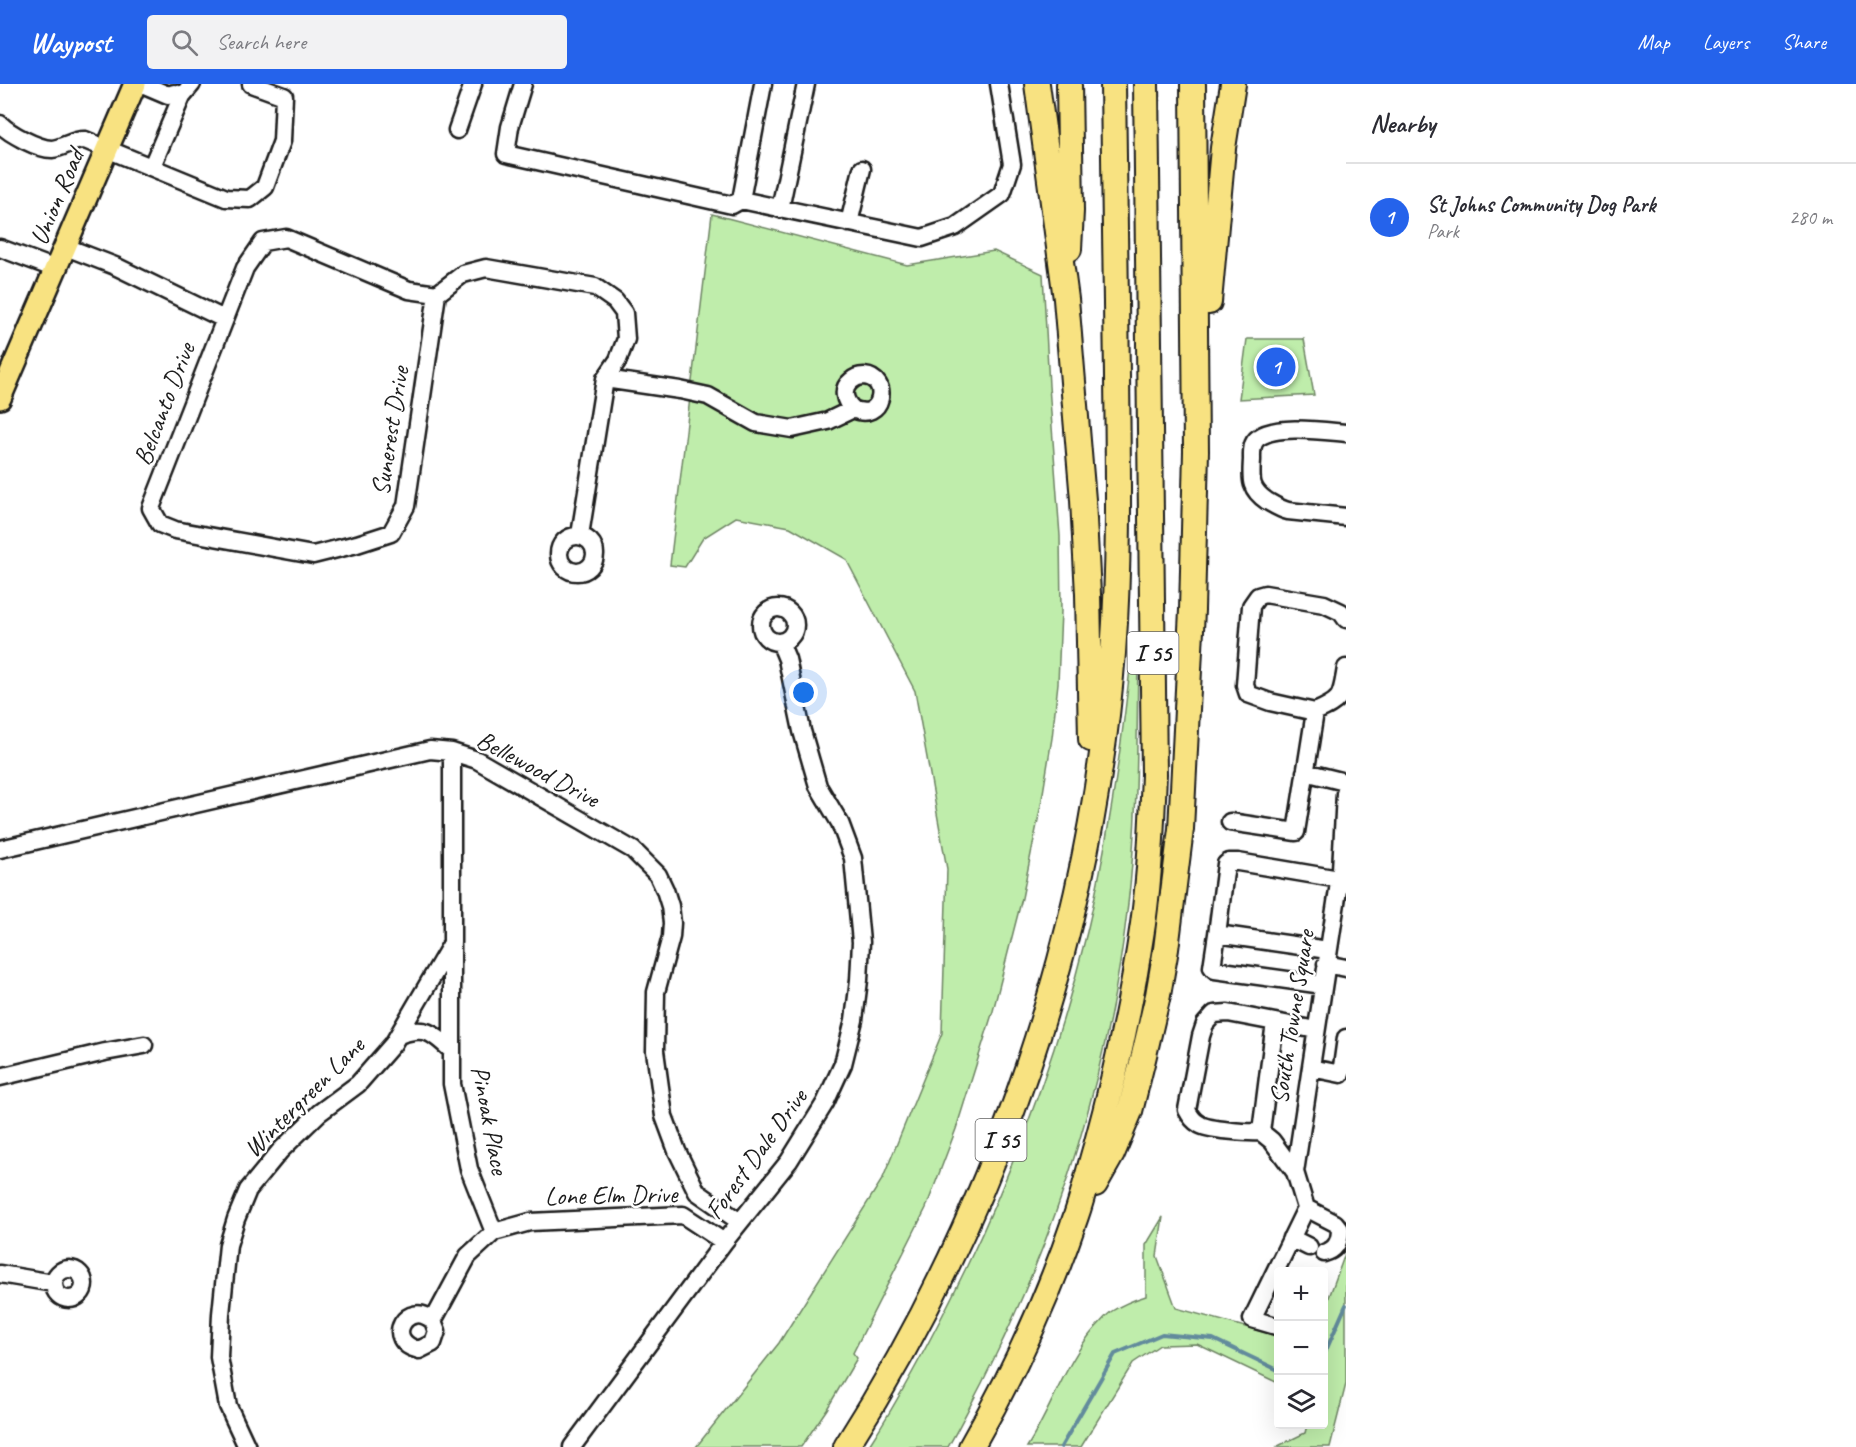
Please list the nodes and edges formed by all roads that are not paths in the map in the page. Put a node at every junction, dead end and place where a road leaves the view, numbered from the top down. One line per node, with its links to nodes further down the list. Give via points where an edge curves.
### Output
1 (135, 84): 18 (main road, Union Road)
2 (142, 84): 15 (street, via 168,95)
3 (251, 84): 19 (street, via 284,96 282,141 265,187 250,199 226,198)
4 (473, 84): 17 (street)
5 (522, 84): 21 (street, via 506,154 732,205)
6 (763, 84): 21 (street)
7 (806, 84): 22 (street)
8 (999, 84): 23 (street, via 1012,164 1002,194 955,226 922,238)
9 (1037, 84): 28 (highway)
10 (1069, 84): 28 (highway, via 1071,211)
11 (1113, 84): 45 (highway, I 55, via 1119,504 1113,655)
12 (1146, 84): 68 (highway, I 55, via 1154,703 1150,846 1143,922 1117,1066)
13 (1193, 84): 34 (highway)
14 (1233, 84): 34 (highway, via 1223,148)
15 (180, 89): 19 (street)
16 (0, 124): 18 (street, via 42,147 55,148 85,140)
17 (457, 130)
18 (107, 148): 19 (street); 24 (main road, Union Road)
19 (152, 166)
20 (862, 169): 23 (street)
21 (741, 200): 22 (street)
22 (780, 209): 23 (street)
23 (849, 223)
24 (66, 247): 26 (main road, Union Road); 29 (street, via 115,266)
25 (0, 248): 26 (street)
26 (56, 269): 31 (main road, Union Road)
27 (437, 294): 29 (street, via 409,290 286,238 263,242 245,268); 30 (street, via 463,274 486,268 595,287 615,301 624,314 627,339); 35 (street, Sunerest Drive, via 406,506 391,532 313,555 175,530 160,524)
28 (1066, 299): 45 (highway, via 1086,549)
29 (224, 319): 35 (street, Belcanto Drive)
30 (605, 379): 32 (street, via 708,396 756,423 792,429 828,421); 37 (street)
31 (0, 398)
32 (853, 409)
33 (1346, 433): 36 (street, via 1293,429 1257,438 1251,479 1259,495 1279,509)
34 (1196, 451): 68 (highway, via 1185,769 1166,949 1130,1111 1112,1154)
35 (151, 508)
36 (1346, 517)
37 (580, 535)
38 (1346, 619): 41 (street, via 1324,604 1265,594 1258,596 1251,606 1245,685 1248,694)
39 (780, 642): 69 (street, Forest Dale Drive, via 818,786 840,823 853,858 861,942 860,980 843,1064 825,1103 789,1161)
40 (1346, 668): 41 (street, via 1341,695 1336,702)
41 (1315, 712): 43 (street)
42 (452, 752): 47 (street, Bellewood Drive, via 430,750); 50 (street); 65 (street, Bellewood Drive, via 477,760 633,850 658,875 672,923 656,992 655,1051 664,1116)
43 (1305, 772): 44 (street); 46 (street, via 1296,832)
44 (1344, 784): 48 (street, South Towne Square)
45 (1093, 808): 79 (highway, I 55, via 1059,960 994,1156 933,1294)
46 (1230, 822)
47 (0, 849)
48 (1342, 873): 49 (street, via 1229,862); 51 (street, South Towne Square)
49 (1217, 934): 51 (street); 53 (street, via 1212,967 1215,970)
50 (452, 944): 56 (street, Wintergreen Lane); 59 (street, Pinoak Place)
51 (1327, 957): 52 (street); 53 (street, South Towne Square)
52 (1346, 968)
53 (1323, 985): 55 (street, South Towne Square)
54 (1275, 1022): 55 (street); 63 (street); 63 (street, via 1214,1014 1201,1036 1187,1110 1201,1126)
55 (1316, 1030): 60 (street, South Towne Square)
56 (399, 1035): 59 (street, Pinoak Place, via 421,1029); 77 (street, Wintergreen Lane, via 358,1084 319,1113 280,1151 248,1190 236,1219 228,1245 219,1357 228,1406)
57 (1346, 1038): 61 (street)
58 (144, 1045): 62 (street)
59 (452, 1051): 70 (street, Pinoak Place, via 452,1084 469,1169)
60 (1311, 1068): 61 (street); 64 (street, South Towne Square)
61 (1343, 1074)
62 (0, 1077)
63 (1261, 1132): 64 (street, via 1272,1140)
64 (1295, 1172): 66 (street)
65 (692, 1182): 67 (street, via 692,1198); 69 (street, Bellewood Drive, via 697,1192)
66 (1306, 1208): 71 (street); 71 (street, via 1335,1223 1340,1229 1340,1240 1332,1251 1317,1250)
67 (674, 1215): 70 (street, Lone Elm Drive, via 530,1222); 72 (street, Lone Elm Drive, via 683,1215)
68 (1077, 1215): 80 (highway, I 55, via 1021,1352)
69 (740, 1222): 72 (street, Forest Dale Drive)
70 (494, 1232): 75 (street, via 468,1256)
71 (1291, 1238): 76 (street, via 1252,1319)
72 (724, 1242): 78 (street, Forest Dale Drive)
73 (0, 1274): 74 (street)
74 (53, 1283)
75 (433, 1321)
76 (1274, 1325)
77 (247, 1447)
78 (572, 1447)
79 (846, 1447)
80 (971, 1447)

